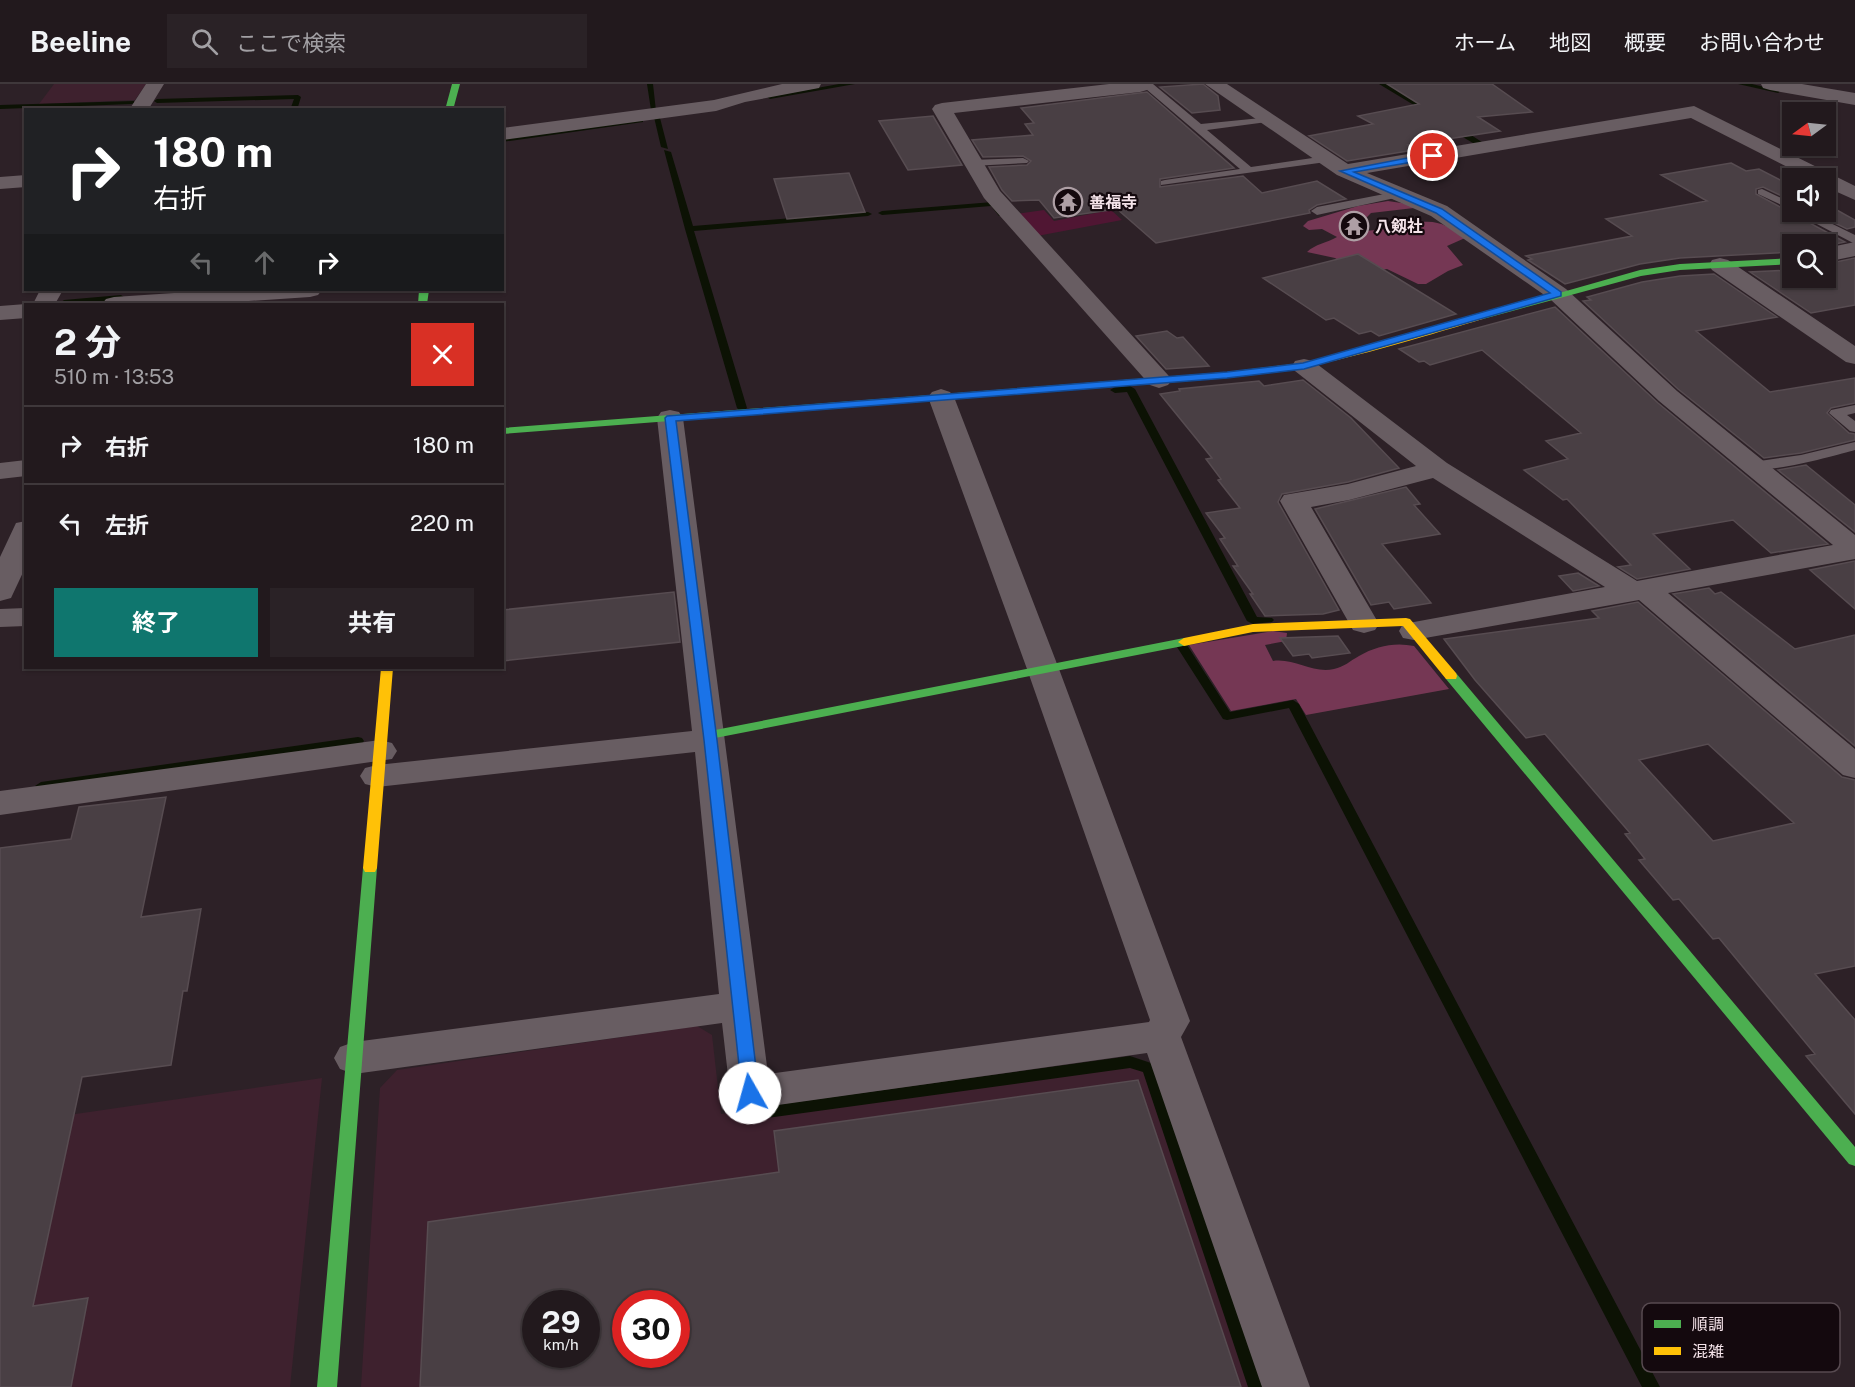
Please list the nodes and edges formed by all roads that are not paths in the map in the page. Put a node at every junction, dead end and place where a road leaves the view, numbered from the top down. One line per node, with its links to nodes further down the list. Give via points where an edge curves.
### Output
1 (154, 84): 9 (street)
2 (456, 84): 10 (street)
3 (812, 84): 13 (street, via 716,105)
4 (1164, 84): 7 (lane)
5 (1214, 84): 11 (street)
6 (1770, 84): 8 (street)
7 (1142, 85): 12 (lane); 16 (street, via 942,100 942,109)
8 (1855, 99)
9 (139, 108)
10 (450, 108)
11 (1267, 120): 12 (lane); 14 (street)
12 (1197, 128): 18 (lane)
13 (504, 134)
14 (1326, 159): 18 (lane); 19 (street)
15 (1023, 161): 16 (lane)
16 (972, 163): 43 (street, via 991,194)
17 (1803, 168): 19 (street, via 1694,112)
18 (1248, 171): 22 (lane)
19 (1344, 171): 25 (street)
20 (24, 181): 21 (street)
21 (0, 183)
22 (1165, 183)
23 (1836, 184): 26 (street)
24 (1762, 192): 27 (lane)
25 (1400, 194): 28 (lane); 36 (street, via 1439,211)
26 (1855, 194)
27 (1782, 202)
28 (1317, 211)
29 (1820, 222): 30 (lane)
30 (1855, 240)
31 (1855, 249): 32 (street)
32 (1836, 253)
33 (1782, 262): 34 (street)
34 (1720, 265): 36 (street, via 1640,273); 41 (street)
35 (302, 291): 37 (street)
36 (1558, 294): 42 (street); 50 (street, via 1668,396)
37 (226, 300): 38 (street)
38 (142, 303)
39 (24, 311): 40 (street)
40 (0, 313)
41 (1855, 357)
42 (1304, 366): 43 (street); 52 (street)
43 (1159, 380): 44 (street)
44 (941, 397): 46 (street); 63 (street)
45 (1855, 409): 47 (lane, via 1836,413)
46 (670, 418): 48 (street); 64 (street)
47 (1855, 428)
48 (504, 431)
49 (1855, 446): 50 (lane)
50 (1753, 466): 55 (street)
51 (24, 468): 53 (street)
52 (1437, 470): 56 (street); 60 (street, via 1294,501)
53 (0, 471)
54 (24, 534): 57 (street)
55 (1855, 549): 56 (street)
56 (1640, 591): 61 (street); 66 (street)
57 (0, 592)
58 (24, 617): 59 (street)
59 (0, 618)
60 (1364, 624): 61 (street, via 1406,622); 63 (street, via 1253,628)
61 (1413, 631): 71 (street)
62 (387, 669): 65 (street)
63 (1043, 669): 64 (street); 69 (street, via 1170,1021)
64 (710, 738): 65 (street); 68 (street)
65 (379, 763): 67 (street); 70 (street)
66 (1855, 767)
67 (0, 803)
68 (740, 1006): 69 (street, via 750,1093); 70 (street)
69 (1161, 1036): 73 (street)
70 (354, 1058): 72 (street)
71 (1855, 1159)
72 (327, 1387)
73 (1286, 1387)

